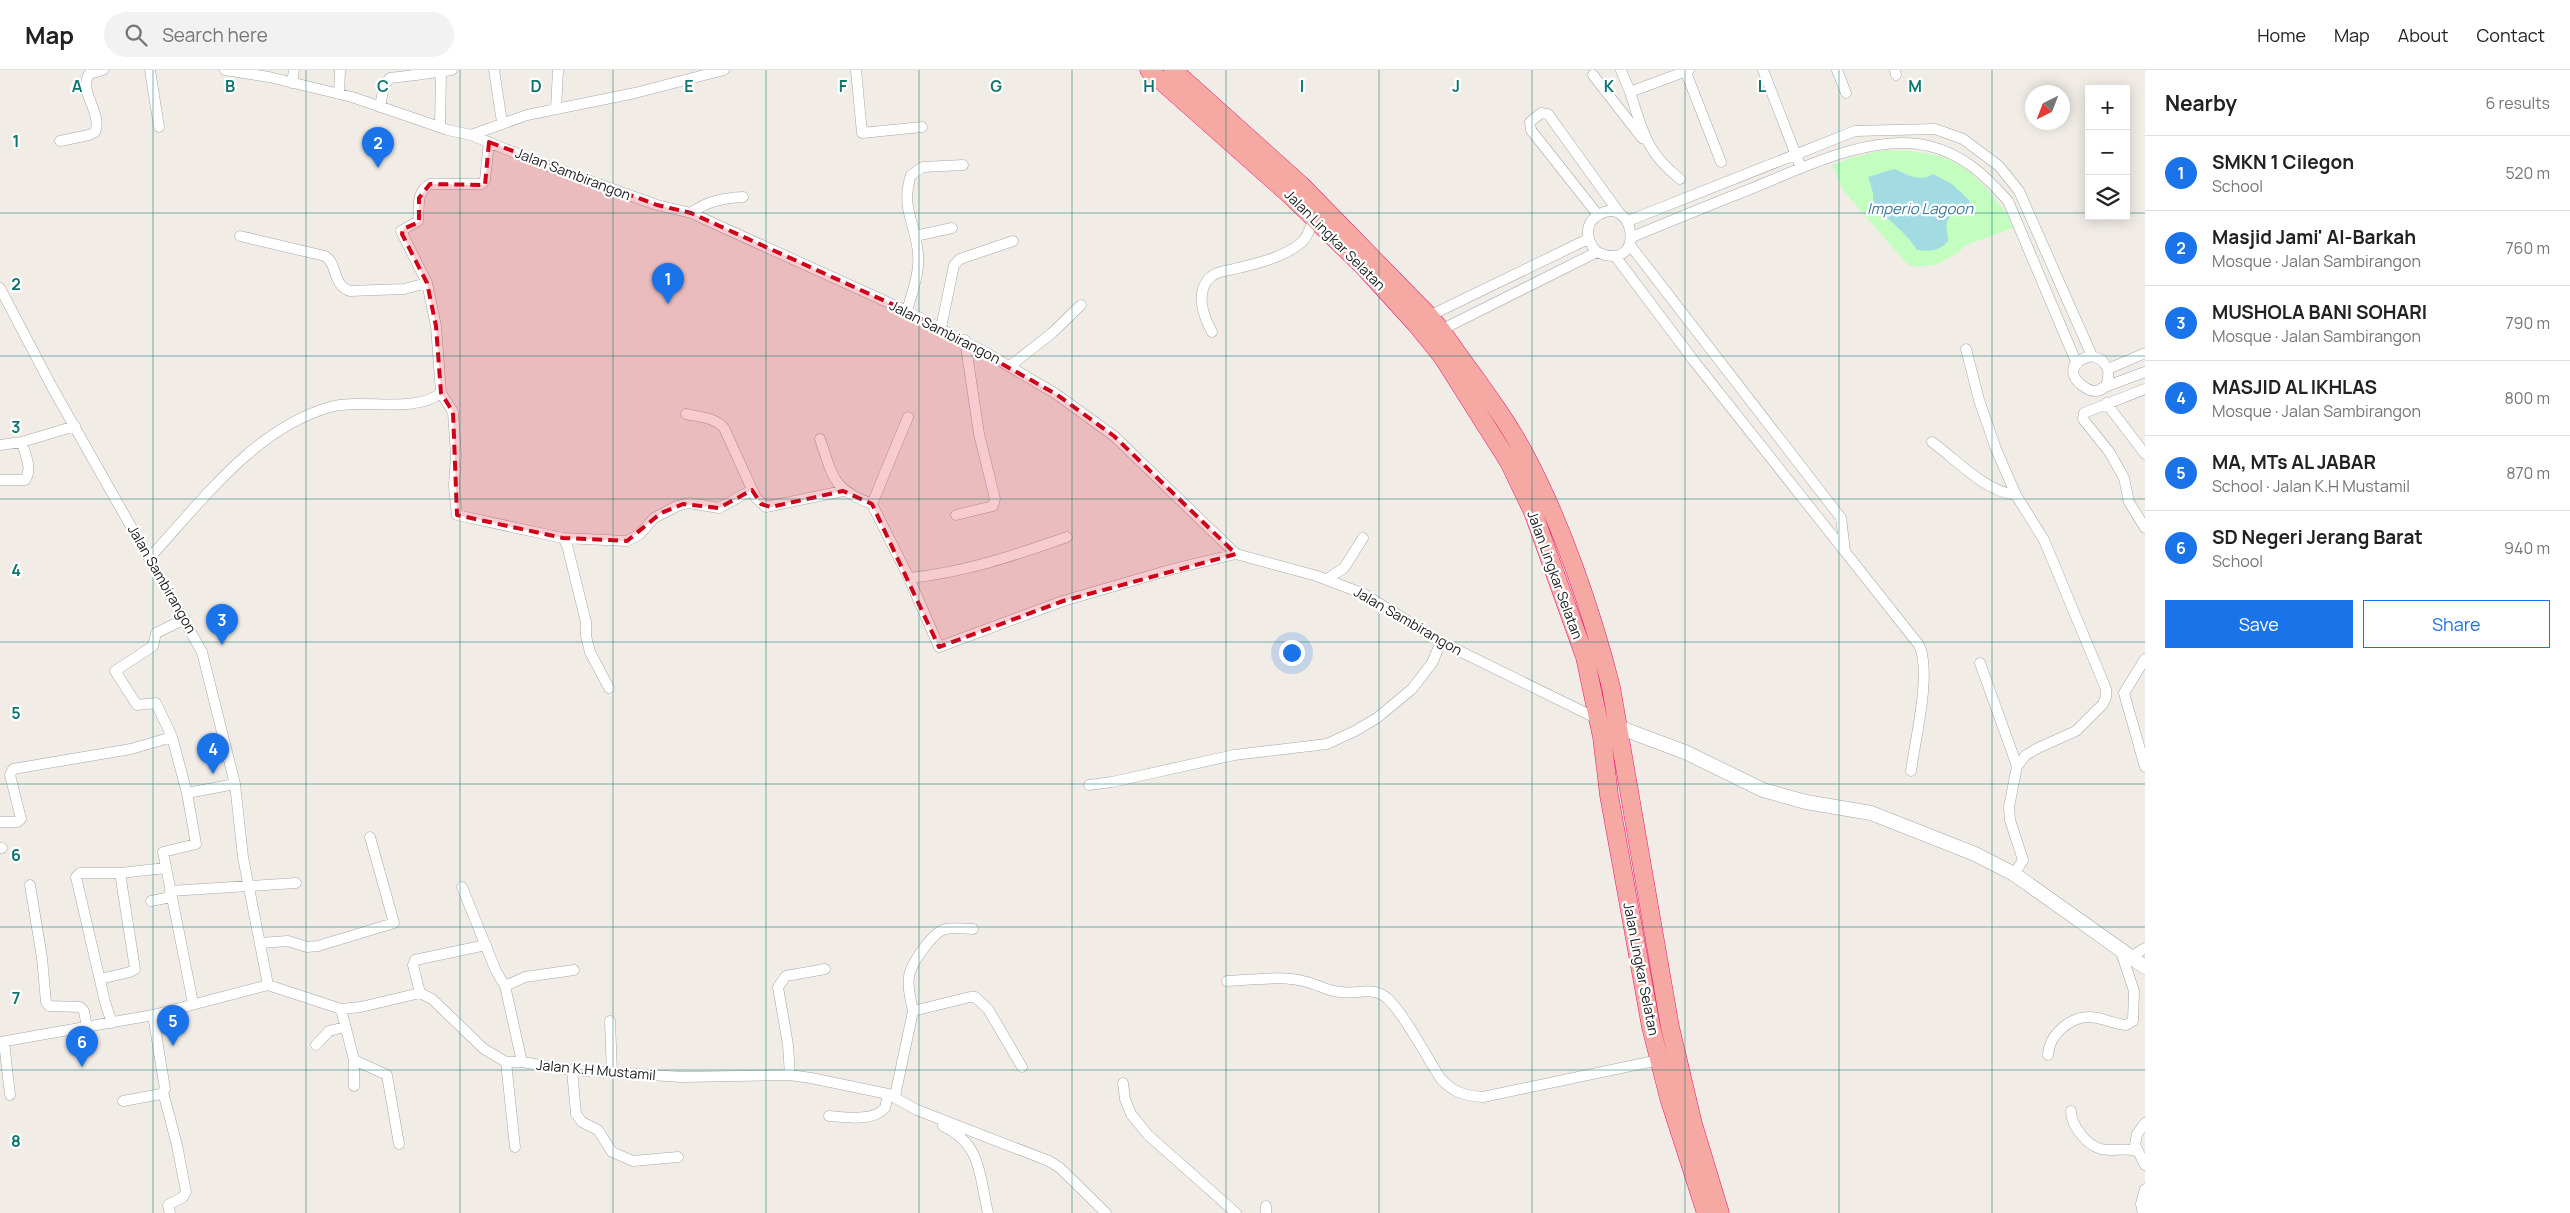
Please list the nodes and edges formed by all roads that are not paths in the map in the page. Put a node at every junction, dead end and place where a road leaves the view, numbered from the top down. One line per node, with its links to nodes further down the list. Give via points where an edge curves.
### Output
1 (103, 70): 33 (street, via 89,74 86,79 96,117 95,132)
2 (150, 70): 28 (street)
3 (225, 70): 19 (street, Jalan Sambirangon)
4 (294, 70): 21 (street)
5 (340, 70): 24 (street)
6 (452, 70): 18 (street)
7 (494, 70): 27 (street)
8 (558, 70): 26 (street)
9 (724, 70): 26 (street)
10 (856, 70): 30 (street, via 862,133)
11 (1149, 70): 42 (highway, Jalan Lingkar Selatan)
12 (1174, 70): 42 (highway, Jalan Lingkar Selatan)
13 (1621, 70): 22 (street)
14 (1687, 70): 22 (street); 38 (street)
15 (1763, 70): 36 (street)
16 (1837, 70): 23 (street)
17 (416, 72): 18 (street); 25 (street, via 390,78 384,84)
18 (441, 73): 29 (street)
19 (269, 74): 21 (street, Jalan Sambirangon)
20 (1594, 76): 35 (street)
21 (292, 83): 24 (street, Jalan Sambirangon)
22 (1630, 92): 35 (street)
23 (1846, 93)
24 (339, 94): 25 (street, Jalan Sambirangon)
25 (380, 107): 29 (street, Jalan Sambirangon)
26 (556, 109): 27 (street)
27 (502, 122): 31 (street)
28 (158, 127)
29 (440, 127): 31 (street, Jalan Sambirangon)
30 (922, 127)
31 (471, 135): 34 (street, Jalan Sambirangon)
32 (1963, 139): 36 (street, via 1929,128 1855,131); 37 (street); 48 (street, via 1999,166 2019,191)
33 (60, 141)
34 (489, 142): 44 (street, Jalan Sambirangon, via 657,205); 58 (street, via 482,184 430,184 422,189 419,198 418,221 401,231)
35 (1646, 143): 41 (street, via 1663,166)
36 (1794, 154): 40 (street); 47 (street)
37 (1956, 155): 40 (street, via 1928,146 1900,143 1855,149); 50 (street, via 1990,180 2008,201)
38 (1721, 162)
39 (963, 165): 52 (street, via 923,167 910,175 906,202)
40 (1801, 168): 55 (street)
41 (1680, 179)
42 (1296, 191): 46 (highway, Jalan Lingkar Selatan); 64 (highway, Jalan Lingkar Selatan)
43 (743, 197): 44 (street, via 720,199)
44 (691, 213): 62 (street, Jalan Sambirangon)
45 (1598, 215): 47 (street, via 1609,212); 47 (street, via 1531,130 1530,122 1542,113 1548,114); 53 (street, via 1591,221)
46 (1314, 218): 67 (street, via 1304,241 1293,248 1217,273 1206,282 1202,288 1204,319); 82 (highway, Jalan Lingkar Selatan, via 1416,324)
47 (1624, 218): 55 (street)
48 (2036, 226): 50 (street); 71 (street)
49 (952, 228): 52 (street)
50 (2022, 231): 72 (street)
51 (240, 236): 58 (street, via 325,256 330,260 337,280 350,291 404,289)
52 (915, 236): 62 (street, via 918,267)
53 (1588, 239): 56 (street); 60 (street)
54 (1013, 241): 65 (street, via 960,259 954,265)
55 (1631, 241): 57 (street, via 1624,252); 99 (street, via 1841,518)
56 (1597, 252): 57 (street); 63 (street)
57 (1615, 256): 99 (street)
58 (427, 283): 78 (street, via 436,326)
59 (0, 288): 83 (street, Jalan Sambirangon)
60 (1467, 297): 63 (street); 64 (street)
61 (1081, 305): 73 (street)
62 (908, 311): 65 (street, Jalan Sambirangon)
63 (1475, 313): 66 (street)
64 (1429, 316): 66 (highway, Jalan Lingkar Selatan)
65 (941, 328): 68 (street, Jalan Sambirangon)
66 (1441, 330): 82 (highway, Jalan Lingkar Selatan)
67 (1212, 332)
68 (965, 340): 73 (street, Jalan Sambirangon); 94 (street, via 979,434 995,499 992,506)
69 (1966, 349): 92 (street, via 1979,400)
70 (2145, 353): 74 (street)
71 (2092, 356): 72 (street); 74 (street, via 2102,360)
72 (2077, 364): 76 (street, via 2076,382 2083,389 2093,391)
73 (1010, 366): 100 (street, Jalan Sambirangon, via 1114,436)
74 (2108, 368): 76 (street, via 2107,383)
75 (2145, 372): 76 (street)
76 (2102, 388)
77 (2145, 389): 79 (street)
78 (441, 393): 97 (street, via 453,412 454,486 458,515); 101 (street, via 425,403 349,404 329,408 278,432 220,481)
79 (2106, 403): 88 (street); 95 (street, via 2084,413 2083,419 2110,453 2124,478 2129,502)
80 (686, 414): 90 (street, via 709,418 724,428)
81 (908, 418): 93 (street)
82 (1496, 424): 109 (highway, Jalan Lingkar Selatan, via 1560,583 1585,657); 110 (highway, Jalan Lingkar Selatan, via 1524,453 1553,516 1599,642)
83 (75, 426): 85 (street); 101 (street, Jalan Sambirangon)
84 (820, 439): 91 (street, via 830,469)
85 (22, 442): 87 (street); 89 (street, via 30,469 28,476 18,482)
86 (1932, 442): 92 (street, via 1992,488)
87 (0, 445)
88 (2145, 454)
89 (0, 480)
90 (752, 490): 91 (street, via 761,504 771,507); 97 (street, via 719,508 689,503 677,506 654,518 640,534 627,541)
91 (843, 490): 93 (street)
92 (2016, 495): 112 (street, via 2044,540 2106,689 2103,704 2076,731 2026,755)
93 (872, 504): 102 (street)
94 (956, 515)
95 (2145, 528)
96 (1067, 537): 102 (street, via 992,564 949,574)
97 (563, 538): 108 (street, via 580,595 590,652)
98 (1363, 538): 103 (street, via 1349,563)
99 (1845, 551): 114 (street, via 1922,651 1924,677)
100 (1236, 554): 102 (street, via 1063,601 939,647); 103 (street, Jalan Sambirangon)
101 (149, 558): 104 (street, Jalan Sambirangon)
102 (909, 578)
103 (1327, 579): 105 (street, Jalan Sambirangon, via 1364,594)
104 (185, 619): 111 (street, via 156,633 154,646 115,671 138,706 156,703); 115 (street, Jalan Sambirangon, via 202,652)
105 (1441, 642): 109 (street, Jalan Sambirangon); 116 (street, via 1432,663 1412,689 1376,718 1327,744 1234,755)
106 (2145, 659): 113 (street, via 2124,693)
107 (1980, 663): 112 (street)
108 (609, 688)
109 (1598, 719): 121 (highway, Jalan Lingkar Selatan)
110 (1618, 727): 119 (highway, Jalan Lingkar Selatan); 124 (street, via 1685,752 1763,790 1806,802 1871,813 1975,854)
111 (172, 737): 117 (street); 118 (street, via 131,749 13,769 10,775 21,819)
112 (2017, 766): 124 (street, via 2009,807 2022,860)
113 (2145, 767)
114 (1911, 771)
115 (235, 784): 117 (street); 127 (street, Jalan Sambirangon)
116 (1089, 785)
117 (187, 793): 122 (street, via 196,844 164,851)
118 (0, 822)
119 (1637, 835): 121 (highway); 184 (highway, Jalan Lingkar Selatan, via 1670,1027 1693,1124)
120 (370, 837): 132 (street, via 394,922 318,946 307,947 288,940)
121 (1617, 837): 156 (highway, Jalan Lingkar Selatan)
122 (166, 868): 123 (street); 129 (street)
123 (120, 873): 139 (street, via 134,969); 139 (street, via 77,875)
124 (2014, 874): 135 (street)
125 (296, 883): 127 (street)
126 (30, 884): 151 (street, via 46,1002 50,1006 80,1007 84,1011)
127 (249, 887): 129 (street); 132 (street, Jalan Sambirangon)
128 (462, 887): 133 (street)
129 (170, 894): 130 (street); 144 (street)
130 (151, 901)
131 (973, 929): 146 (street, via 940,930 929,942 908,976)
132 (260, 943): 141 (street, Jalan Sambirangon)
133 (486, 945): 142 (street); 143 (street, via 415,960 413,965)
134 (2145, 948): 135 (street)
135 (2125, 955): 136 (street); 154 (street, via 2134,991 2133,1021 2126,1025 2090,1017 2070,1022 2051,1040)
136 (2145, 967)
137 (825, 969): 162 (street, via 786,976 778,988)
138 (574, 970): 142 (street, via 526,977)
139 (100, 978): 149 (street)
140 (1227, 981): 156 (street, via 1285,978 1343,993 1369,990 1379,993 1388,999 1441,1079 1450,1088 1472,1096 1483,1098)
141 (268, 985): 144 (street); 145 (street)
142 (506, 986): 158 (street)
143 (420, 993): 145 (street); 157 (street, via 432,999 484,1049)
144 (193, 1003): 147 (street)
145 (341, 1010): 150 (street)
146 (913, 1011): 159 (street, via 975,997 988,1008); 167 (street)
147 (153, 1016): 149 (street); 165 (street)
148 (610, 1021): 161 (street)
149 (112, 1023): 151 (street)
150 (345, 1026): 153 (street, via 329,1031); 155 (street)
151 (87, 1028): 152 (street)
152 (2, 1042): 166 (street)
153 (316, 1045)
154 (2048, 1055)
155 (354, 1060): 164 (street); 173 (street, via 388,1075)
156 (1659, 1060): 183 (highway, Jalan Lingkar Selatan)
157 (506, 1062): 158 (street, Jalan K.H Mustamil); 174 (street)
158 (522, 1062): 160 (street, Jalan K.H Mustamil)
159 (1022, 1067)
160 (572, 1070): 161 (street, Jalan K.H Mustamil); 176 (street, via 576,1114 582,1122 598,1130 612,1152 633,1161)
161 (612, 1073): 162 (street, Jalan K.H Mustamil, via 682,1077)
162 (790, 1075): 167 (street, Jalan K.H Mustamil)
163 (1122, 1083): 182 (street, via 1131,1114 1148,1135)
164 (354, 1086)
165 (163, 1092): 168 (street); 179 (street, via 186,1192 168,1205)
166 (10, 1095)
167 (892, 1095): 169 (street, Jalan K.H Mustamil); 171 (street, via 885,1108 874,1115)
168 (123, 1101)
169 (908, 1106): 180 (street, via 916,1115 953,1131 972,1148); 181 (street, Jalan K.H Mustamil, via 1049,1160)
170 (2071, 1111): 175 (street, via 2074,1126 2094,1146 2103,1150 2120,1147)
171 (829, 1116)
172 (2145, 1123): 175 (street, via 2136,1138)
173 (399, 1144)
174 (516, 1147)
175 (2136, 1150): 177 (street)
176 (678, 1157)
177 (2145, 1165)
178 (2145, 1189): 185 (street, via 2141,1204)
179 (170, 1213)
180 (988, 1213)
181 (1106, 1213)
182 (1236, 1213)
183 (1706, 1213)
184 (1720, 1213)
185 (2143, 1213)

